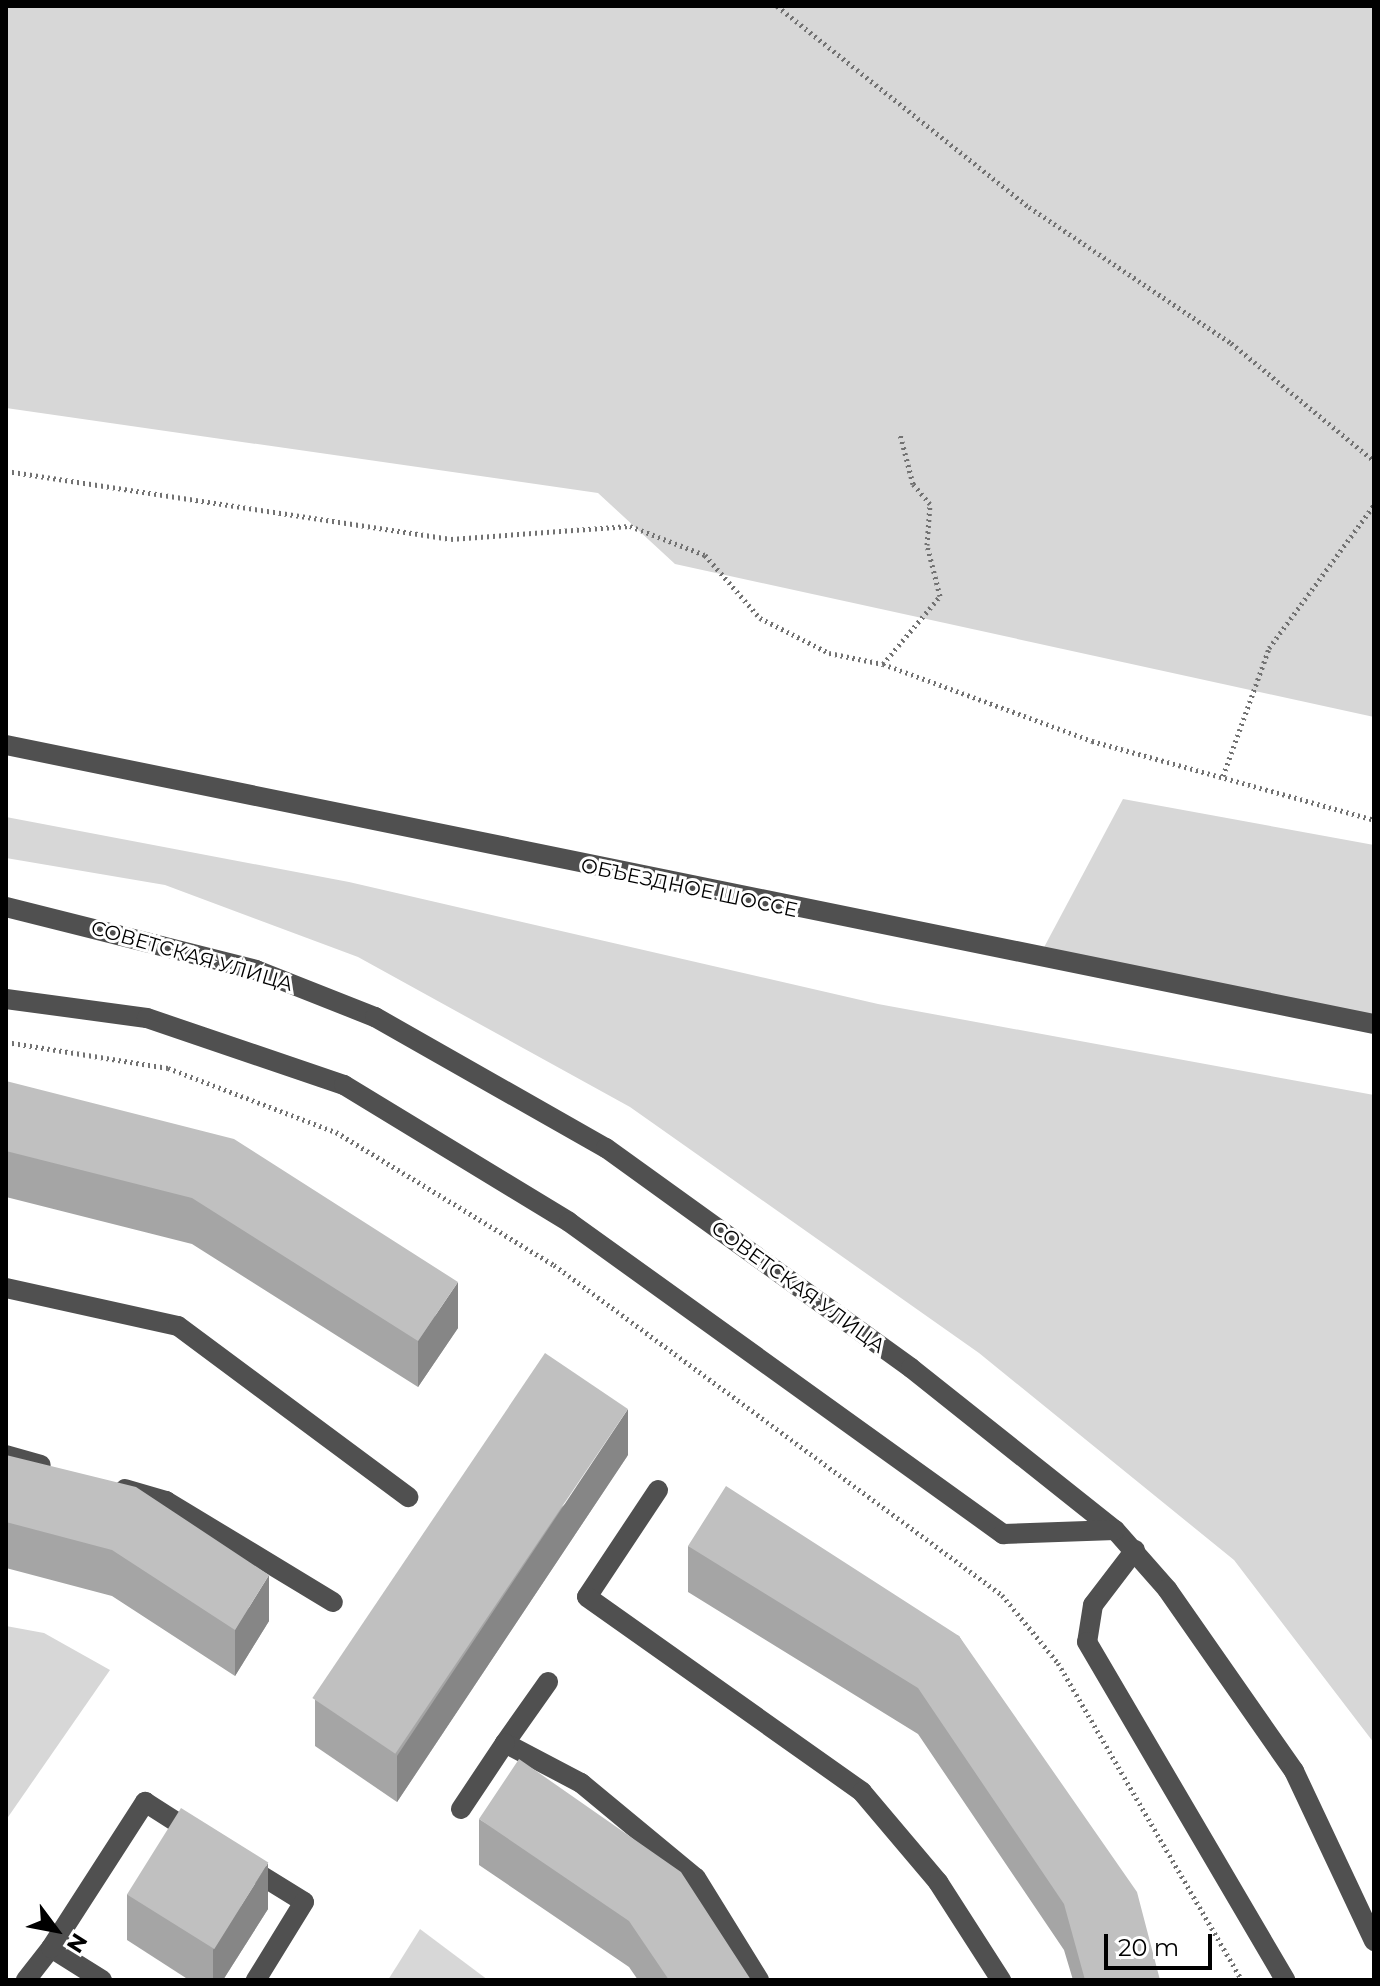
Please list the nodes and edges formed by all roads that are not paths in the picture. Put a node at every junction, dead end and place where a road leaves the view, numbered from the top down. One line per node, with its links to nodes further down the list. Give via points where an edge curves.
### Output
1 (6, 745): 4 (street, ОБЪЕЗДНОЕ ШОССЕ)
2 (6, 907): 11 (street, СОВЕТСКАЯ УЛИЦА, via 241,966 375,1017 606,1148 911,1368)
3 (6, 999): 11 (street, via 147,1018 344,1085 569,1222 1003,1534)
4 (1374, 1024)
5 (6, 1288): 10 (street, via 178,1326)
6 (6, 1455): 7 (street)
7 (64, 1472)
8 (108, 1484): 13 (street, via 166,1501)
9 (658, 1490): 23 (street, via 587,1597 862,1792 938,1882)
10 (408, 1497)
11 (1115, 1530): 12 (street, СОВЕТСКАЯ УЛИЦА)
12 (1135, 1550): 17 (street, СОВЕТСКАЯ УЛИЦА, via 1294,1771); 24 (street, via 1093,1605 1087,1642)
13 (333, 1602)
14 (548, 1682): 15 (street)
15 (505, 1743): 16 (street); 22 (street, via 581,1783 696,1878)
16 (461, 1809)
17 (1374, 1941)
18 (51, 1948): 19 (street); 20 (street); 21 (street, via 145,1802 304,1902)
19 (26, 1980)
20 (102, 1980)
21 (256, 1980)
22 (759, 1980)
23 (1001, 1980)
24 (1285, 1980)

